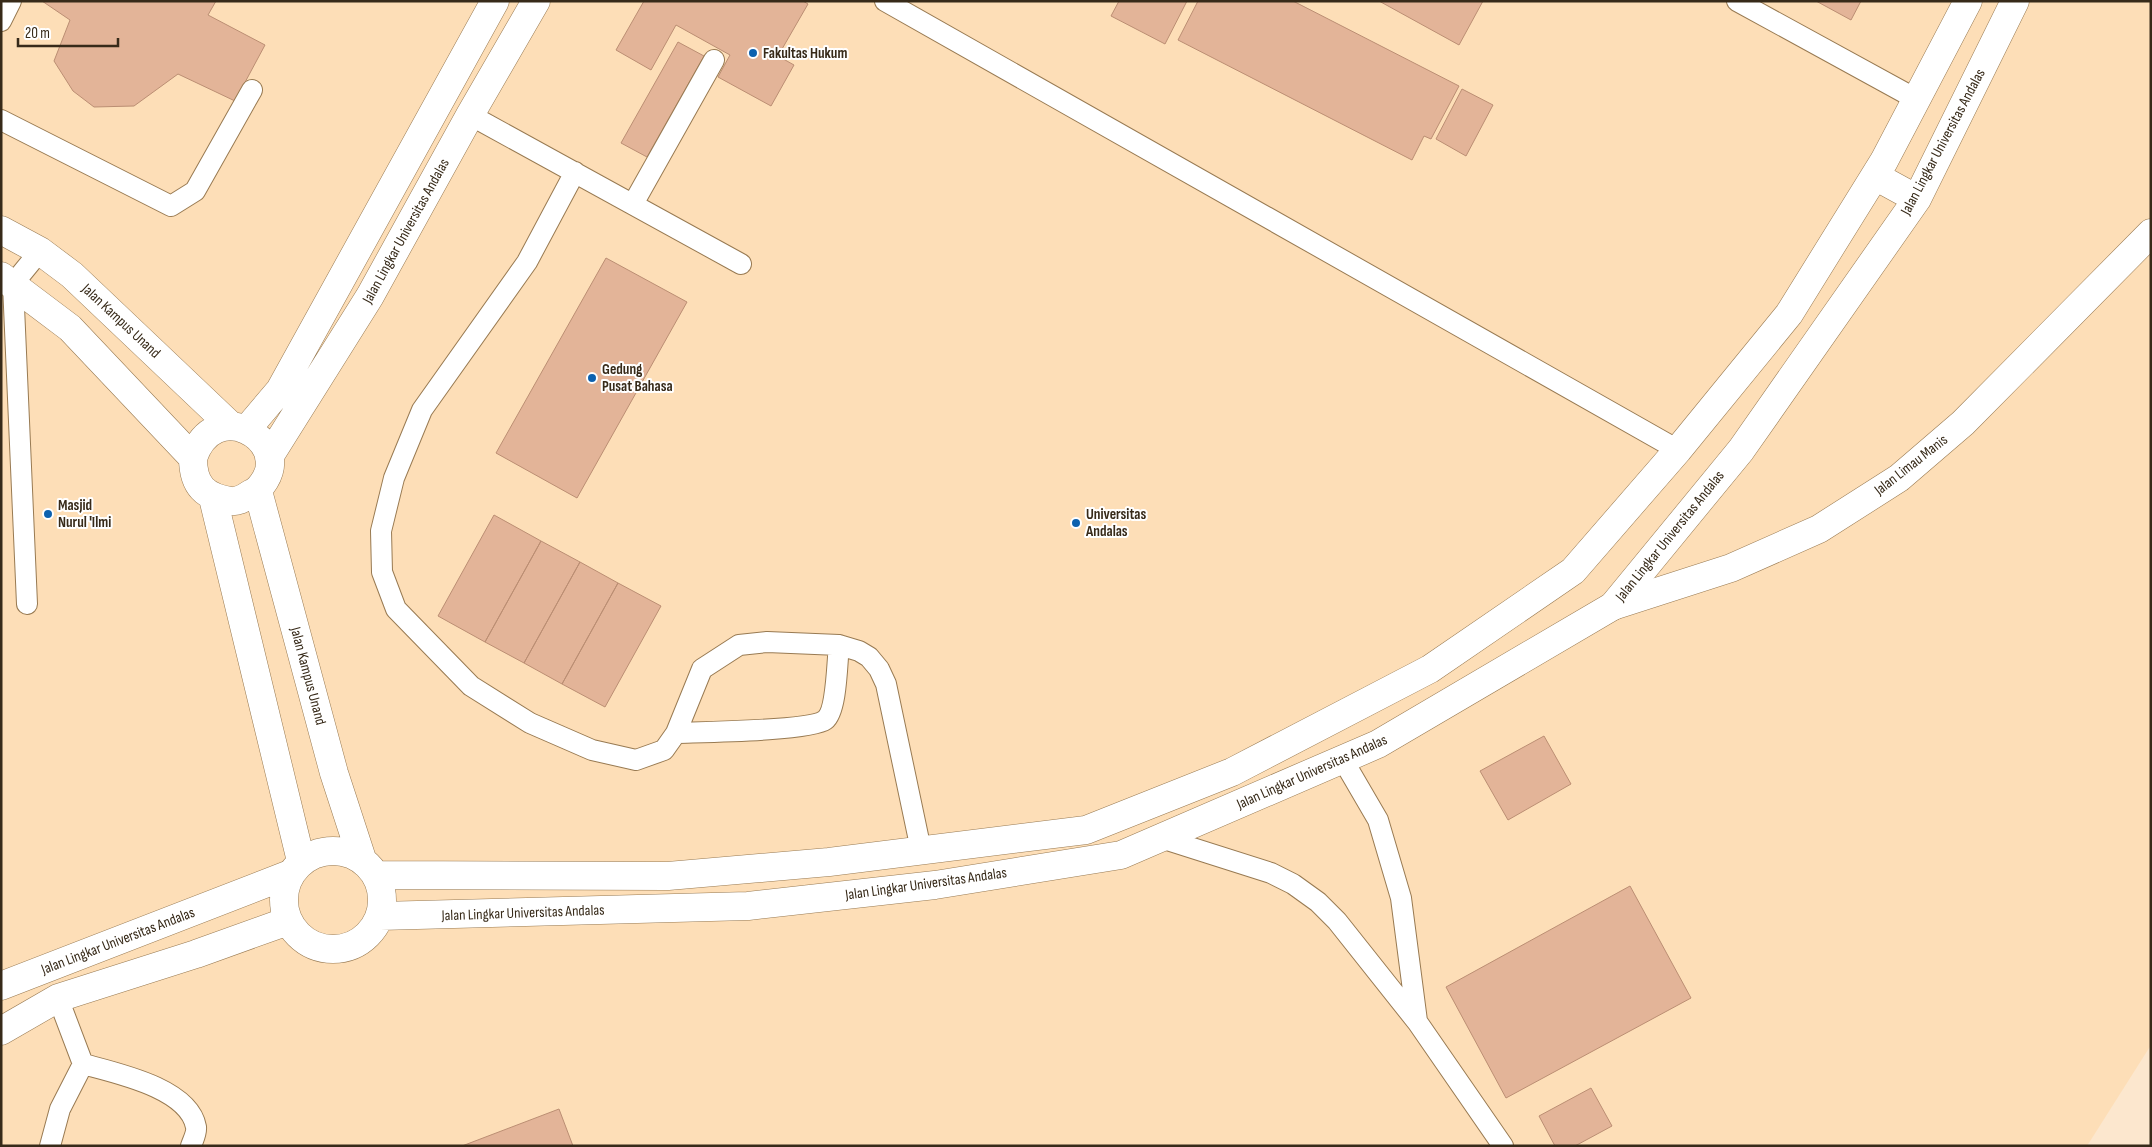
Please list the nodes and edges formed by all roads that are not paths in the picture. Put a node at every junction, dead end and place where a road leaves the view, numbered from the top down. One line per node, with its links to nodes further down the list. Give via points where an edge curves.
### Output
1 (11, 1): 8 (lane)
2 (495, 1): 24 (street, via 280,390)
3 (536, 1): 12 (street, Jalan Lingkar Universitas Andalas)
4 (885, 1): 25 (lane)
5 (1737, 1): 11 (lane)
6 (1968, 1): 11 (street)
7 (2015, 1): 16 (street, Jalan Lingkar Universitas Andalas)
8 (1, 20)
9 (714, 60): 17 (lane)
10 (252, 90): 13 (lane, via 195,190 171,206)
11 (1916, 100): 15 (street)
12 (470, 115): 14 (lane); 26 (street, Jalan Lingkar Universitas Andalas, via 370,296)
13 (1, 120)
14 (575, 172): 17 (lane); 33 (lane, via 526,262 422,410 394,478 381,531 382,572 396,609 421,636 472,686 530,723 592,750 636,760 664,750)
15 (1875, 176): 16 (street); 25 (street, via 1789,314)
16 (1917, 199): 31 (street, Jalan Lingkar Universitas Andalas, via 1741,450)
17 (633, 204): 21 (lane)
18 (1, 230): 20 (street, Jalan Kampus Unand)
19 (2151, 233): 31 (street, Jalan Limau Manis, via 1963,423 1899,478 1819,529 1731,568)
20 (40, 251): 22 (lane); 24 (street, Jalan Kampus Unand, via 72,275)
21 (741, 264)
22 (7, 280): 23 (lane); 27 (street, via 70,328)
23 (9, 340): 30 (lane)
24 (238, 427): 26 (street, via 262,440); 27 (street, via 217,428 206,435)
25 (1678, 450): 35 (street, via 1573,572 1430,669 1232,772 1086,830)
26 (269, 457): 28 (street, via 268,475)
27 (193, 458): 29 (street, via 197,482)
28 (258, 490): 29 (street, via 237,501); 38 (street, Jalan Kampus Unand, via 334,773)
29 (213, 498): 39 (street)
30 (28, 604)
31 (1613, 606): 34 (street, Jalan Lingkar Universitas Andalas, via 1378,744)
32 (839, 645): 33 (lane, via 767,642 739,645 702,669); 33 (lane, via 832,708 826,720 790,728); 37 (lane, via 869,657 886,684)
33 (676, 733)
34 (1343, 760): 36 (street, Jalan Lingkar Universitas Andalas); 45 (lane, via 1378,820 1401,898)
35 (1015, 837): 37 (street); 40 (street)
36 (1160, 838): 40 (street, Jalan Lingkar Universitas Andalas, via 1121,855); 45 (lane, via 1271,874 1312,897 1337,921)
37 (921, 850): 38 (street, via 829,862 668,876)
38 (369, 867): 39 (street, via 347,852 331,850 315,854); 41 (street, via 382,895)
39 (296, 868): 42 (street, via 284,889 283,906); 43 (street, Jalan Lingkar Universitas Andalas)
40 (1025, 871): 41 (street, Jalan Lingkar Universitas Andalas, via 935,885 748,906)
41 (380, 916): 42 (street, via 362,940 335,949 307,942)
42 (288, 921): 44 (street)
43 (1, 986)
44 (58, 998): 46 (street); 47 (lane)
45 (1418, 1023): 50 (lane)
46 (1, 1031)
47 (84, 1064): 48 (lane, via 60,1109); 49 (lane, via 150,1083 189,1109 196,1128)
48 (50, 1146)
49 (192, 1146)
50 (1503, 1146)

